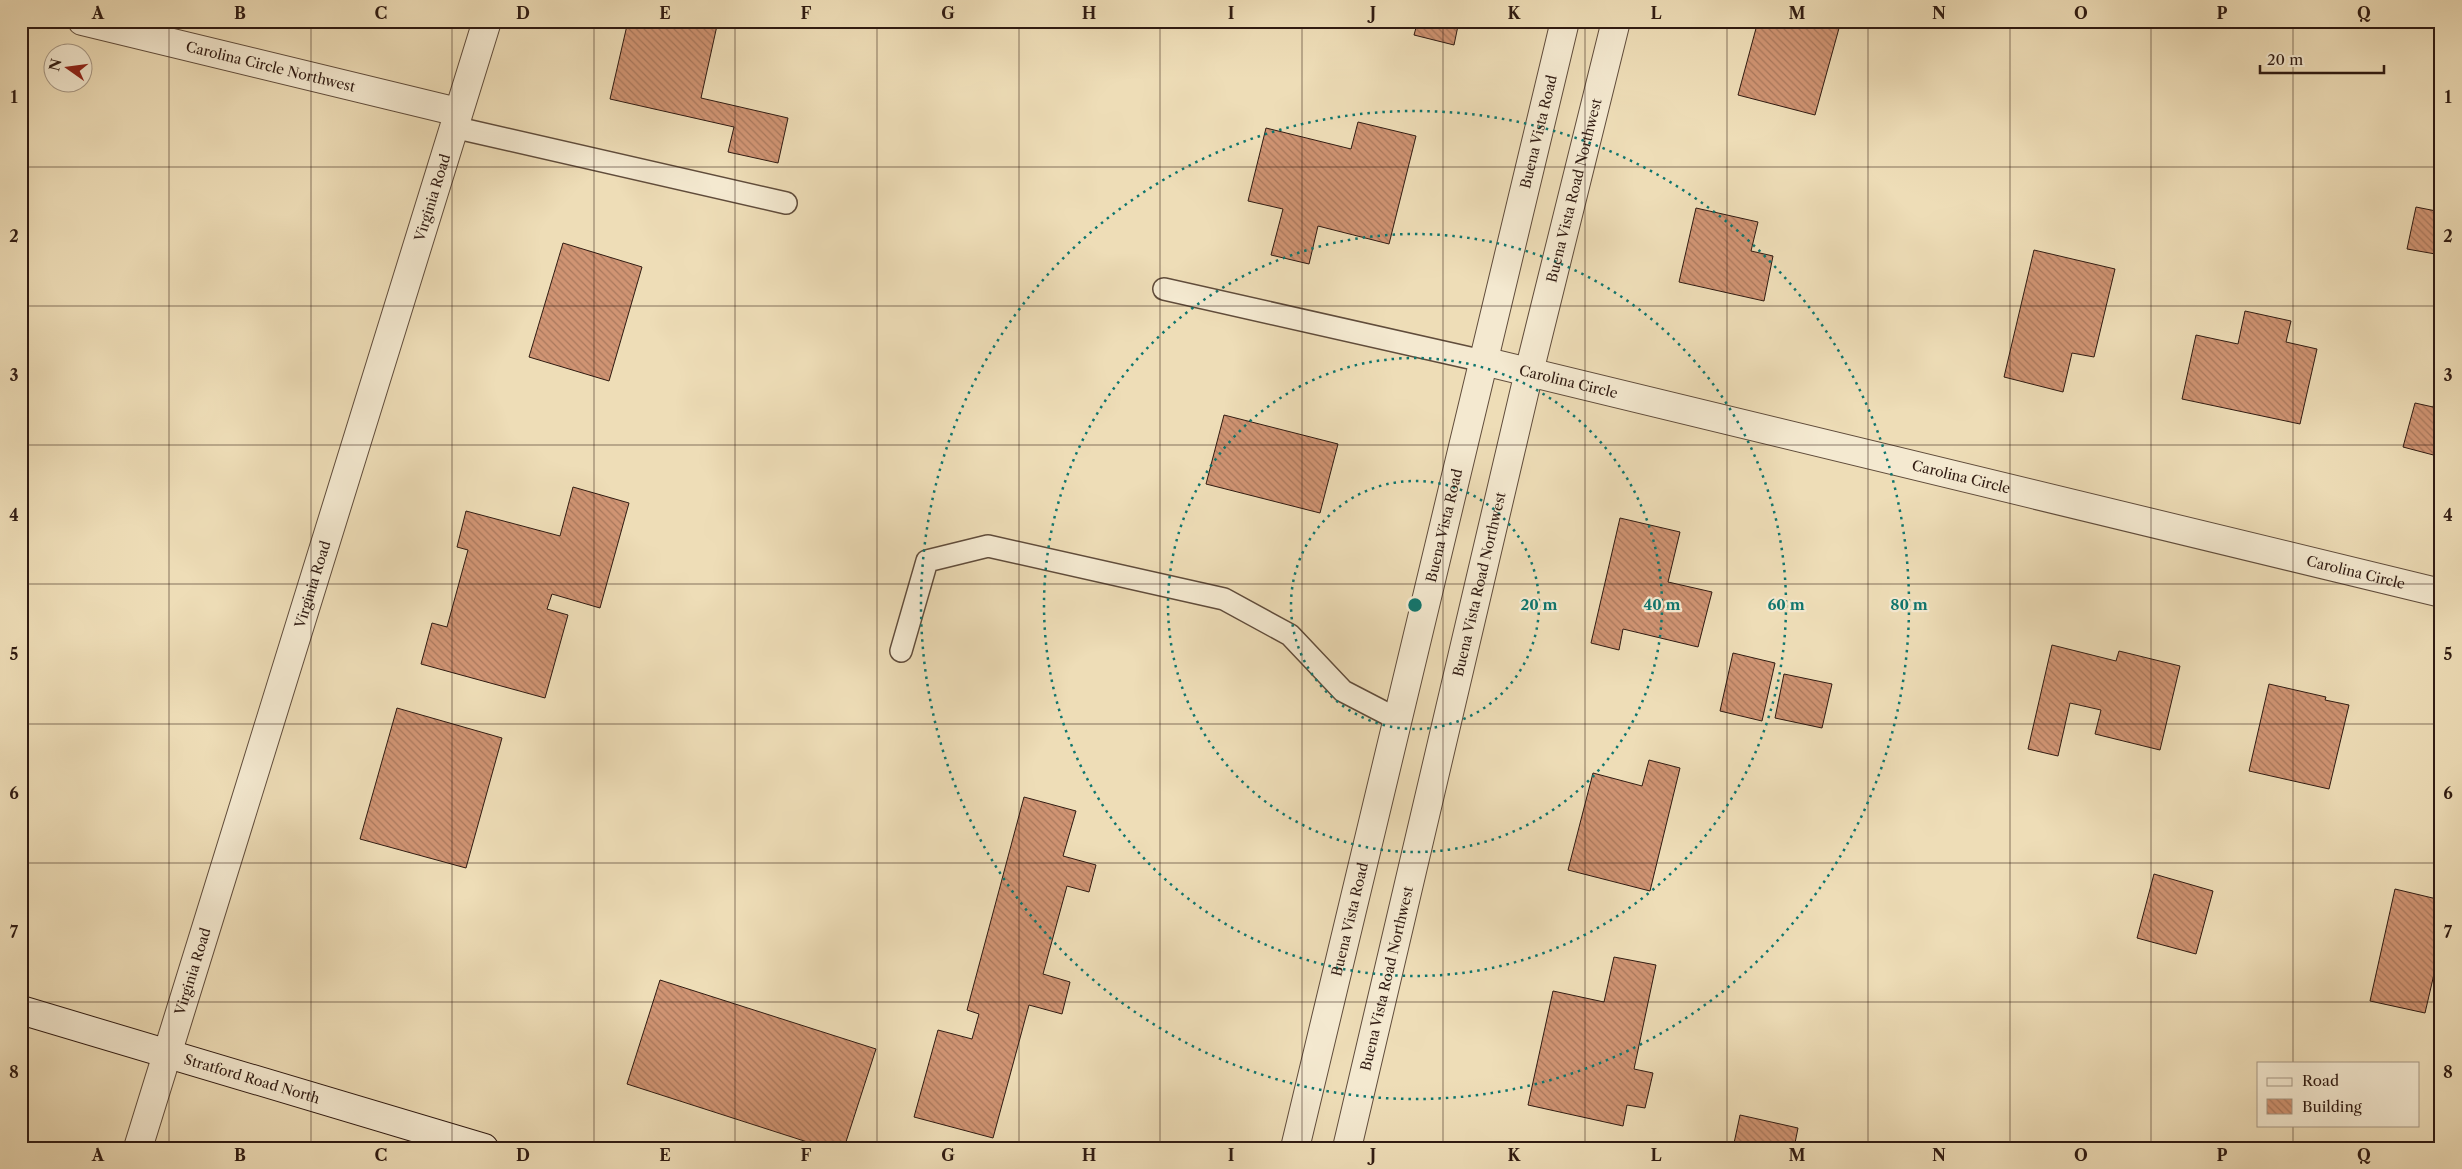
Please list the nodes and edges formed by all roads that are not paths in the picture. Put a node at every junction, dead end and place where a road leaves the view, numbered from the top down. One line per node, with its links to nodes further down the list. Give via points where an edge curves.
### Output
1 (82, 21): 5 (street, Carolina Circle Northwest)
2 (487, 21): 5 (street, Virginia Road)
3 (1565, 21): 8 (street, Buena Vista Road)
4 (1616, 21): 9 (street, Buena Vista Road Northwest)
5 (456, 119): 6 (lane); 14 (street, Virginia Road)
6 (786, 203)
7 (1164, 288): 8 (lane)
8 (1483, 361): 9 (street, Carolina Circle); 12 (street, Buena Vista Road)
9 (1529, 372): 10 (street, Carolina Circle); 18 (street, Buena Vista Road Northwest)
10 (2441, 593)
11 (901, 651): 12 (lane, via 926,561 988,546 1224,599 1290,635 1343,691)
12 (1397, 719): 17 (street, Buena Vista Road)
13 (21, 1010): 14 (street, Stratford Road North)
14 (166, 1054): 15 (street, Virginia Road); 16 (street, Stratford Road North)
15 (138, 1148)
16 (484, 1148)
17 (1295, 1148)
18 (1347, 1148)

